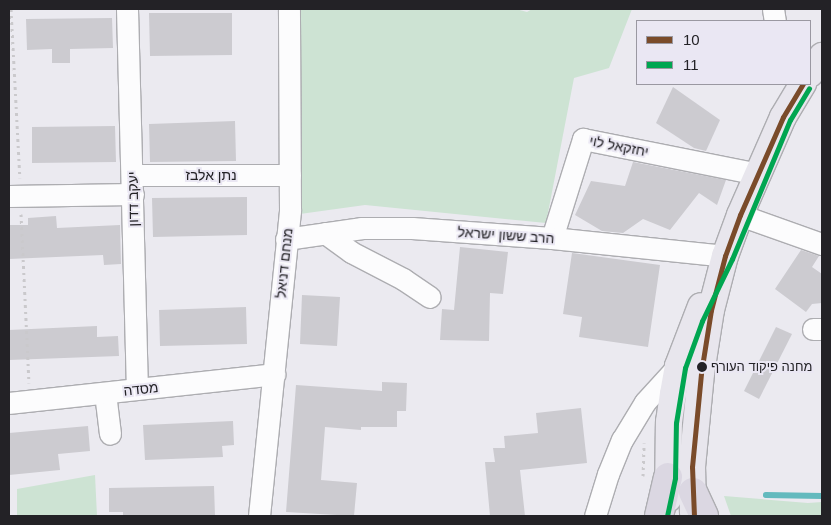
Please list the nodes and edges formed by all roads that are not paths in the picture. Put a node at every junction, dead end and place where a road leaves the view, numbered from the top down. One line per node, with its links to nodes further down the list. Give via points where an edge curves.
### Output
1 (127, 9): 6 (street, יעקב דדון)
2 (289, 9): 5 (street, מנחם דניאל)
3 (802, 85): 4 (main road)
4 (758, 174): 8 (main road); 10 (street, יחזקאל לוי, via 583,138)
5 (290, 176): 6 (street, נתן אלבז); 11 (street, מנחם דניאל)
6 (133, 184): 7 (street, נתן אלבז); 17 (street, יעקב דדון)
7 (9, 196)
8 (740, 216): 12 (street); 13 (main road)
9 (325, 234): 10 (street, הרב ששון ישראל, via 362,228 412,228); 11 (street, הרב ששון ישראל); 14 (street)
10 (552, 238): 13 (street, הרב ששון ישראל)
11 (286, 239): 16 (street, מנחם דניאל)
12 (822, 244)
13 (726, 256): 15 (main road, via 695,318); 22 (main road, via 711,310 701,373 692,467)
14 (430, 297)
15 (678, 366): 21 (main road); 24 (street, via 645,402 622,440)
16 (274, 374): 17 (street, מסדה); 23 (street, מנחם דניאל)
17 (137, 389): 18 (street, מסדה)
18 (105, 393): 19 (street, מסדה); 20 (street)
19 (9, 403)
20 (110, 434)
21 (656, 477): 25 (highway); 26 (main road)
22 (697, 508)
23 (259, 516)
24 (595, 516)
25 (659, 516)
26 (668, 516)

